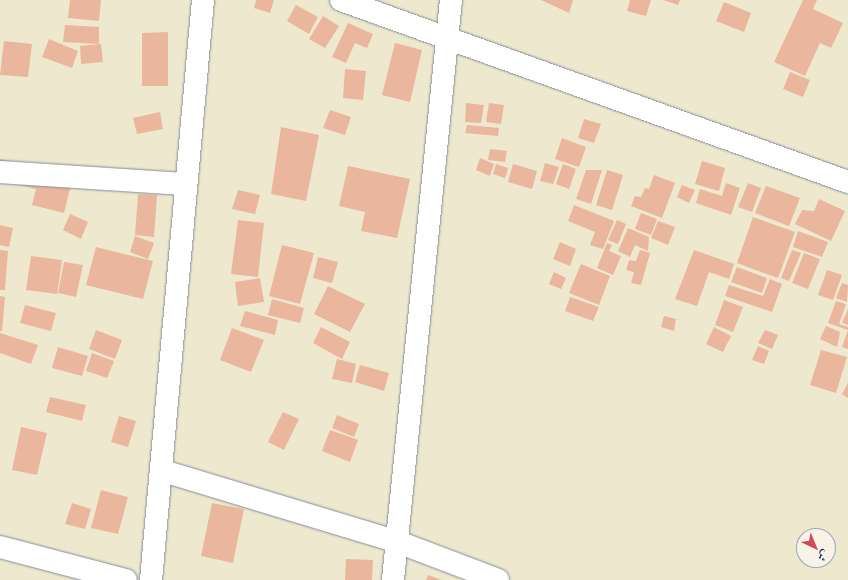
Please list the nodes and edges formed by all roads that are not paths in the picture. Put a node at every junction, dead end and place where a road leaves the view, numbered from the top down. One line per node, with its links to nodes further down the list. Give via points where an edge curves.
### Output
1 (203, 0): 7 (street)
2 (341, 0): 4 (street)
3 (451, 0): 4 (street)
4 (446, 38): 6 (street); 9 (street)
5 (0, 172): 7 (street)
6 (848, 182)
7 (185, 184): 8 (street)
8 (163, 471): 9 (street); 12 (street)
9 (398, 542): 13 (street); 14 (street)
10 (0, 547): 11 (street)
11 (126, 580)
12 (151, 580)
13 (393, 580)
14 (498, 580)

